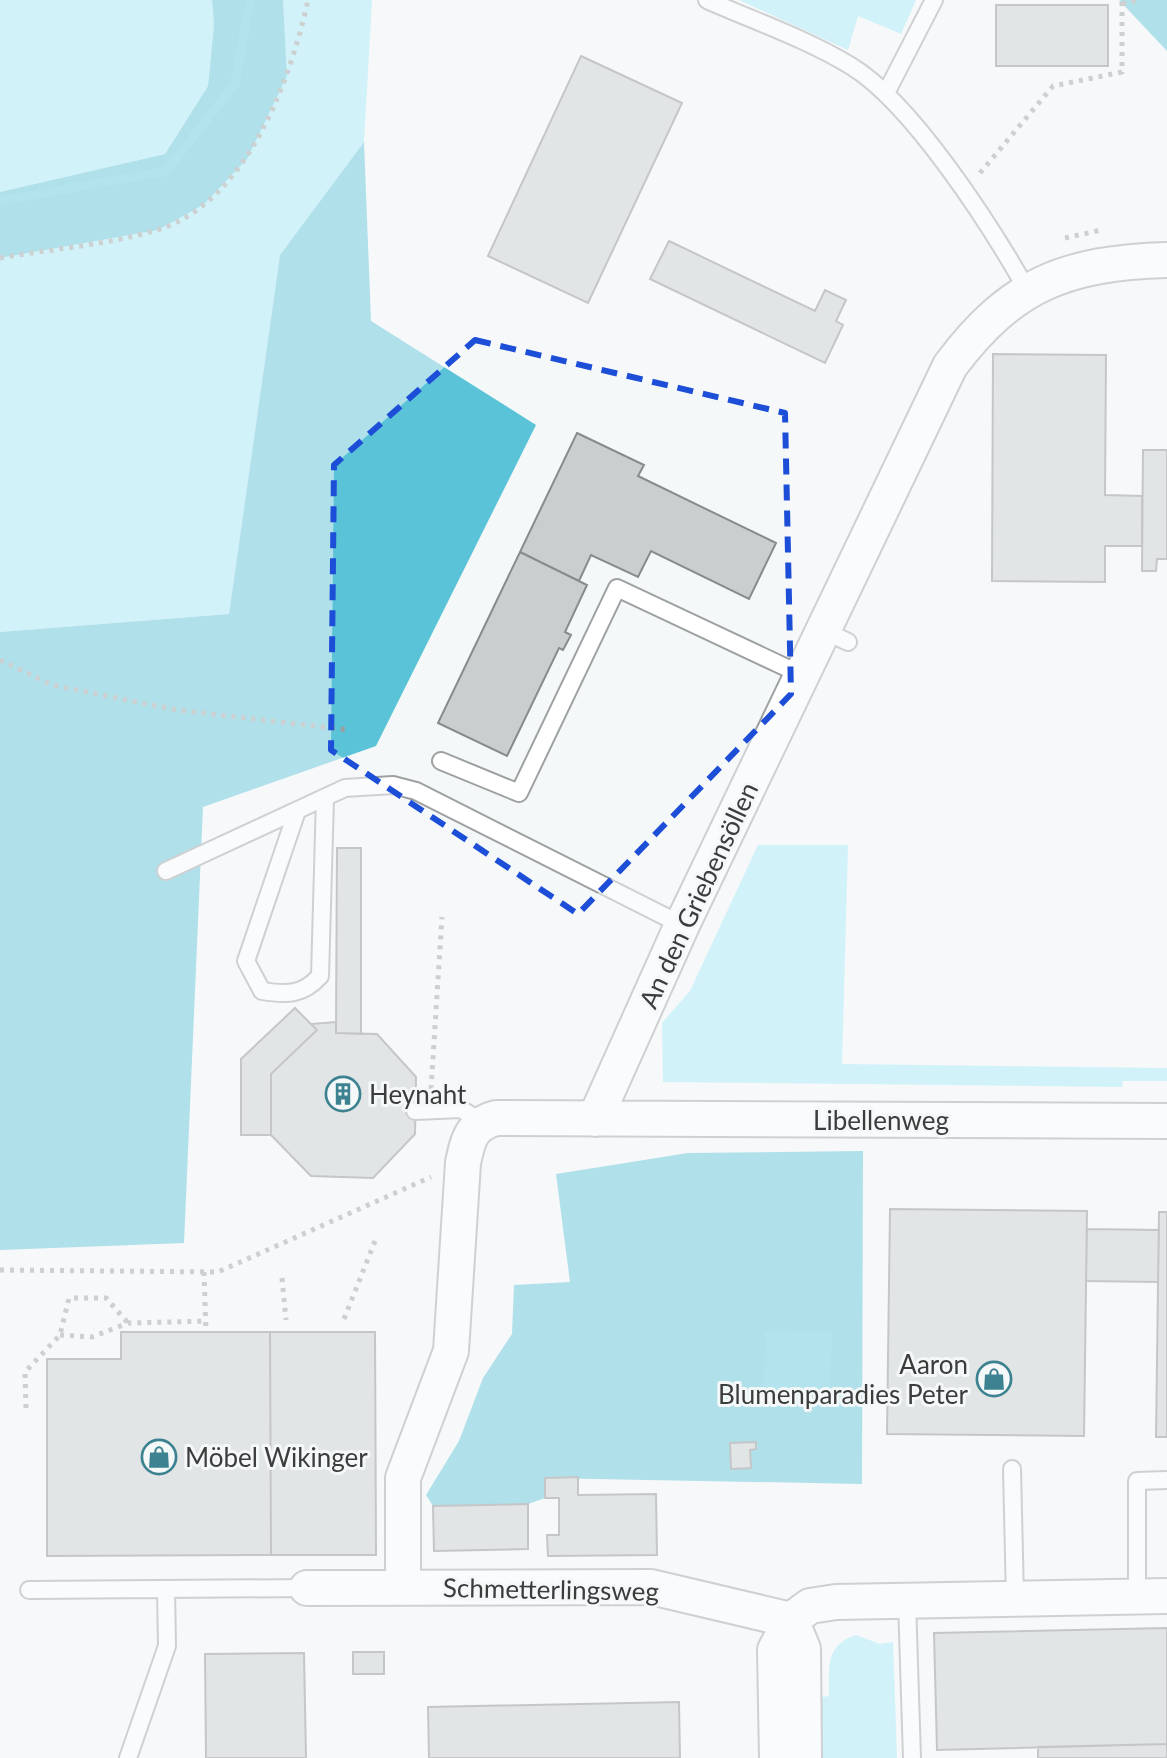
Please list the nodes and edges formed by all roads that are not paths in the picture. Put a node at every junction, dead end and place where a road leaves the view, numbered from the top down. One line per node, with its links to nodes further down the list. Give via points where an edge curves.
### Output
1 (707, 0): 3 (lane, via 851,66)
2 (934, 0): 3 (lane)
3 (886, 93): 5 (lane, via 965,192)
4 (1167, 260): 5 (street, An den Griebensöllen, via 1082,268)
5 (1027, 290): 6 (street, An den Griebensöllen, via 974,334 950,366 836,636)
6 (802, 675): 7 (lane, via 617,588 519,793); 11 (street, An den Griebensöllen)
7 (441, 761)
8 (325, 798): 9 (lane); 9 (lane, via 320,976 309,988 287,995 262,991 246,961); 11 (lane, via 345,788 393,785 416,791)
9 (297, 811): 10 (lane)
10 (166, 871)
11 (682, 925): 13 (street, An den Griebensöllen)
12 (422, 1110): 15 (lane, via 461,1109)
13 (595, 1119): 14 (street, Libellenweg); 15 (street)
14 (1167, 1121)
15 (481, 1122): 18 (street, via 468,1136 463,1163 451,1351 403,1478)
16 (1012, 1469): 23 (lane)
17 (1167, 1480): 22 (lane, via 1137,1481)
18 (403, 1586): 19 (street, Schmetterlingsweg); 25 (street, Schmetterlingsweg, via 651,1587)
19 (307, 1588): 20 (lane, Schmetterlingsweg)
20 (166, 1589): 21 (lane, Schmetterlingsweg); 26 (lane, via 167,1646)
21 (29, 1590)
22 (1152, 1596): 23 (street)
23 (1015, 1599): 24 (street)
24 (907, 1601): 25 (street, via 810,1606); 29 (lane)
25 (791, 1620): 27 (street, via 775,1650); 28 (street, via 803,1649)
26 (128, 1758)
27 (777, 1758)
28 (804, 1758)
29 (912, 1758)

